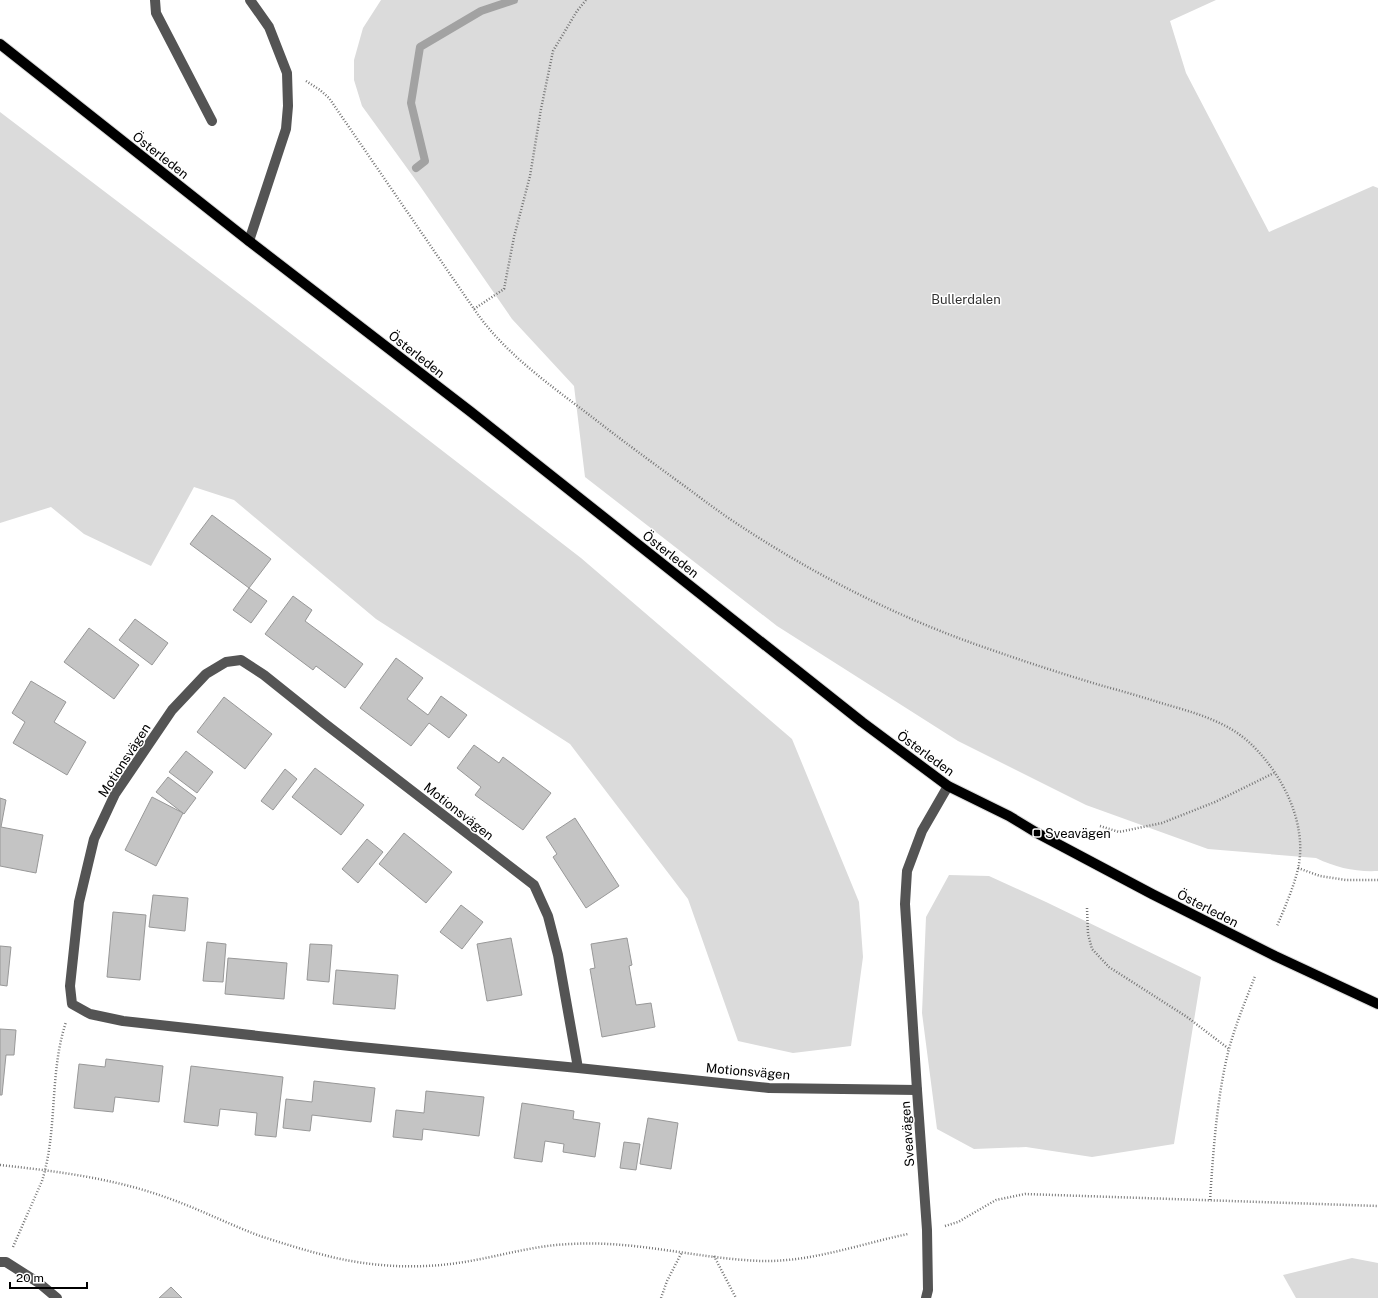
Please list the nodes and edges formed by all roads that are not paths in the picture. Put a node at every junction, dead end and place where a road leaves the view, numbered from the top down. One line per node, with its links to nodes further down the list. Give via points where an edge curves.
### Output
1 (155, 0): 4 (street, via 156,13)
2 (250, 0): 5 (street, via 269,26 287,73 288,106 286,129)
3 (0, 44): 5 (main road, Österleden)
4 (212, 121)
5 (249, 241): 6 (main road, Österleden, via 477,416 862,722)
6 (948, 786): 7 (main road, Österleden, via 1009,816 1152,894); 9 (street, Sveavägen, via 922,832 907,871 905,904)
7 (1378, 1004)
8 (578, 1068): 8 (street, Motionsvägen, via 558,954 548,916 534,885 264,675 241,660 226,662 206,674 172,710 116,794 94,839 79,902 70,986 72,1004 90,1014 123,1021 342,1046); 9 (street, Motionsvägen, via 769,1088)
9 (917, 1090): 12 (street, Sveavägen, via 927,1230)
10 (3, 1262): 11 (street, via 39,1283)
11 (57, 1298)
12 (926, 1298)

